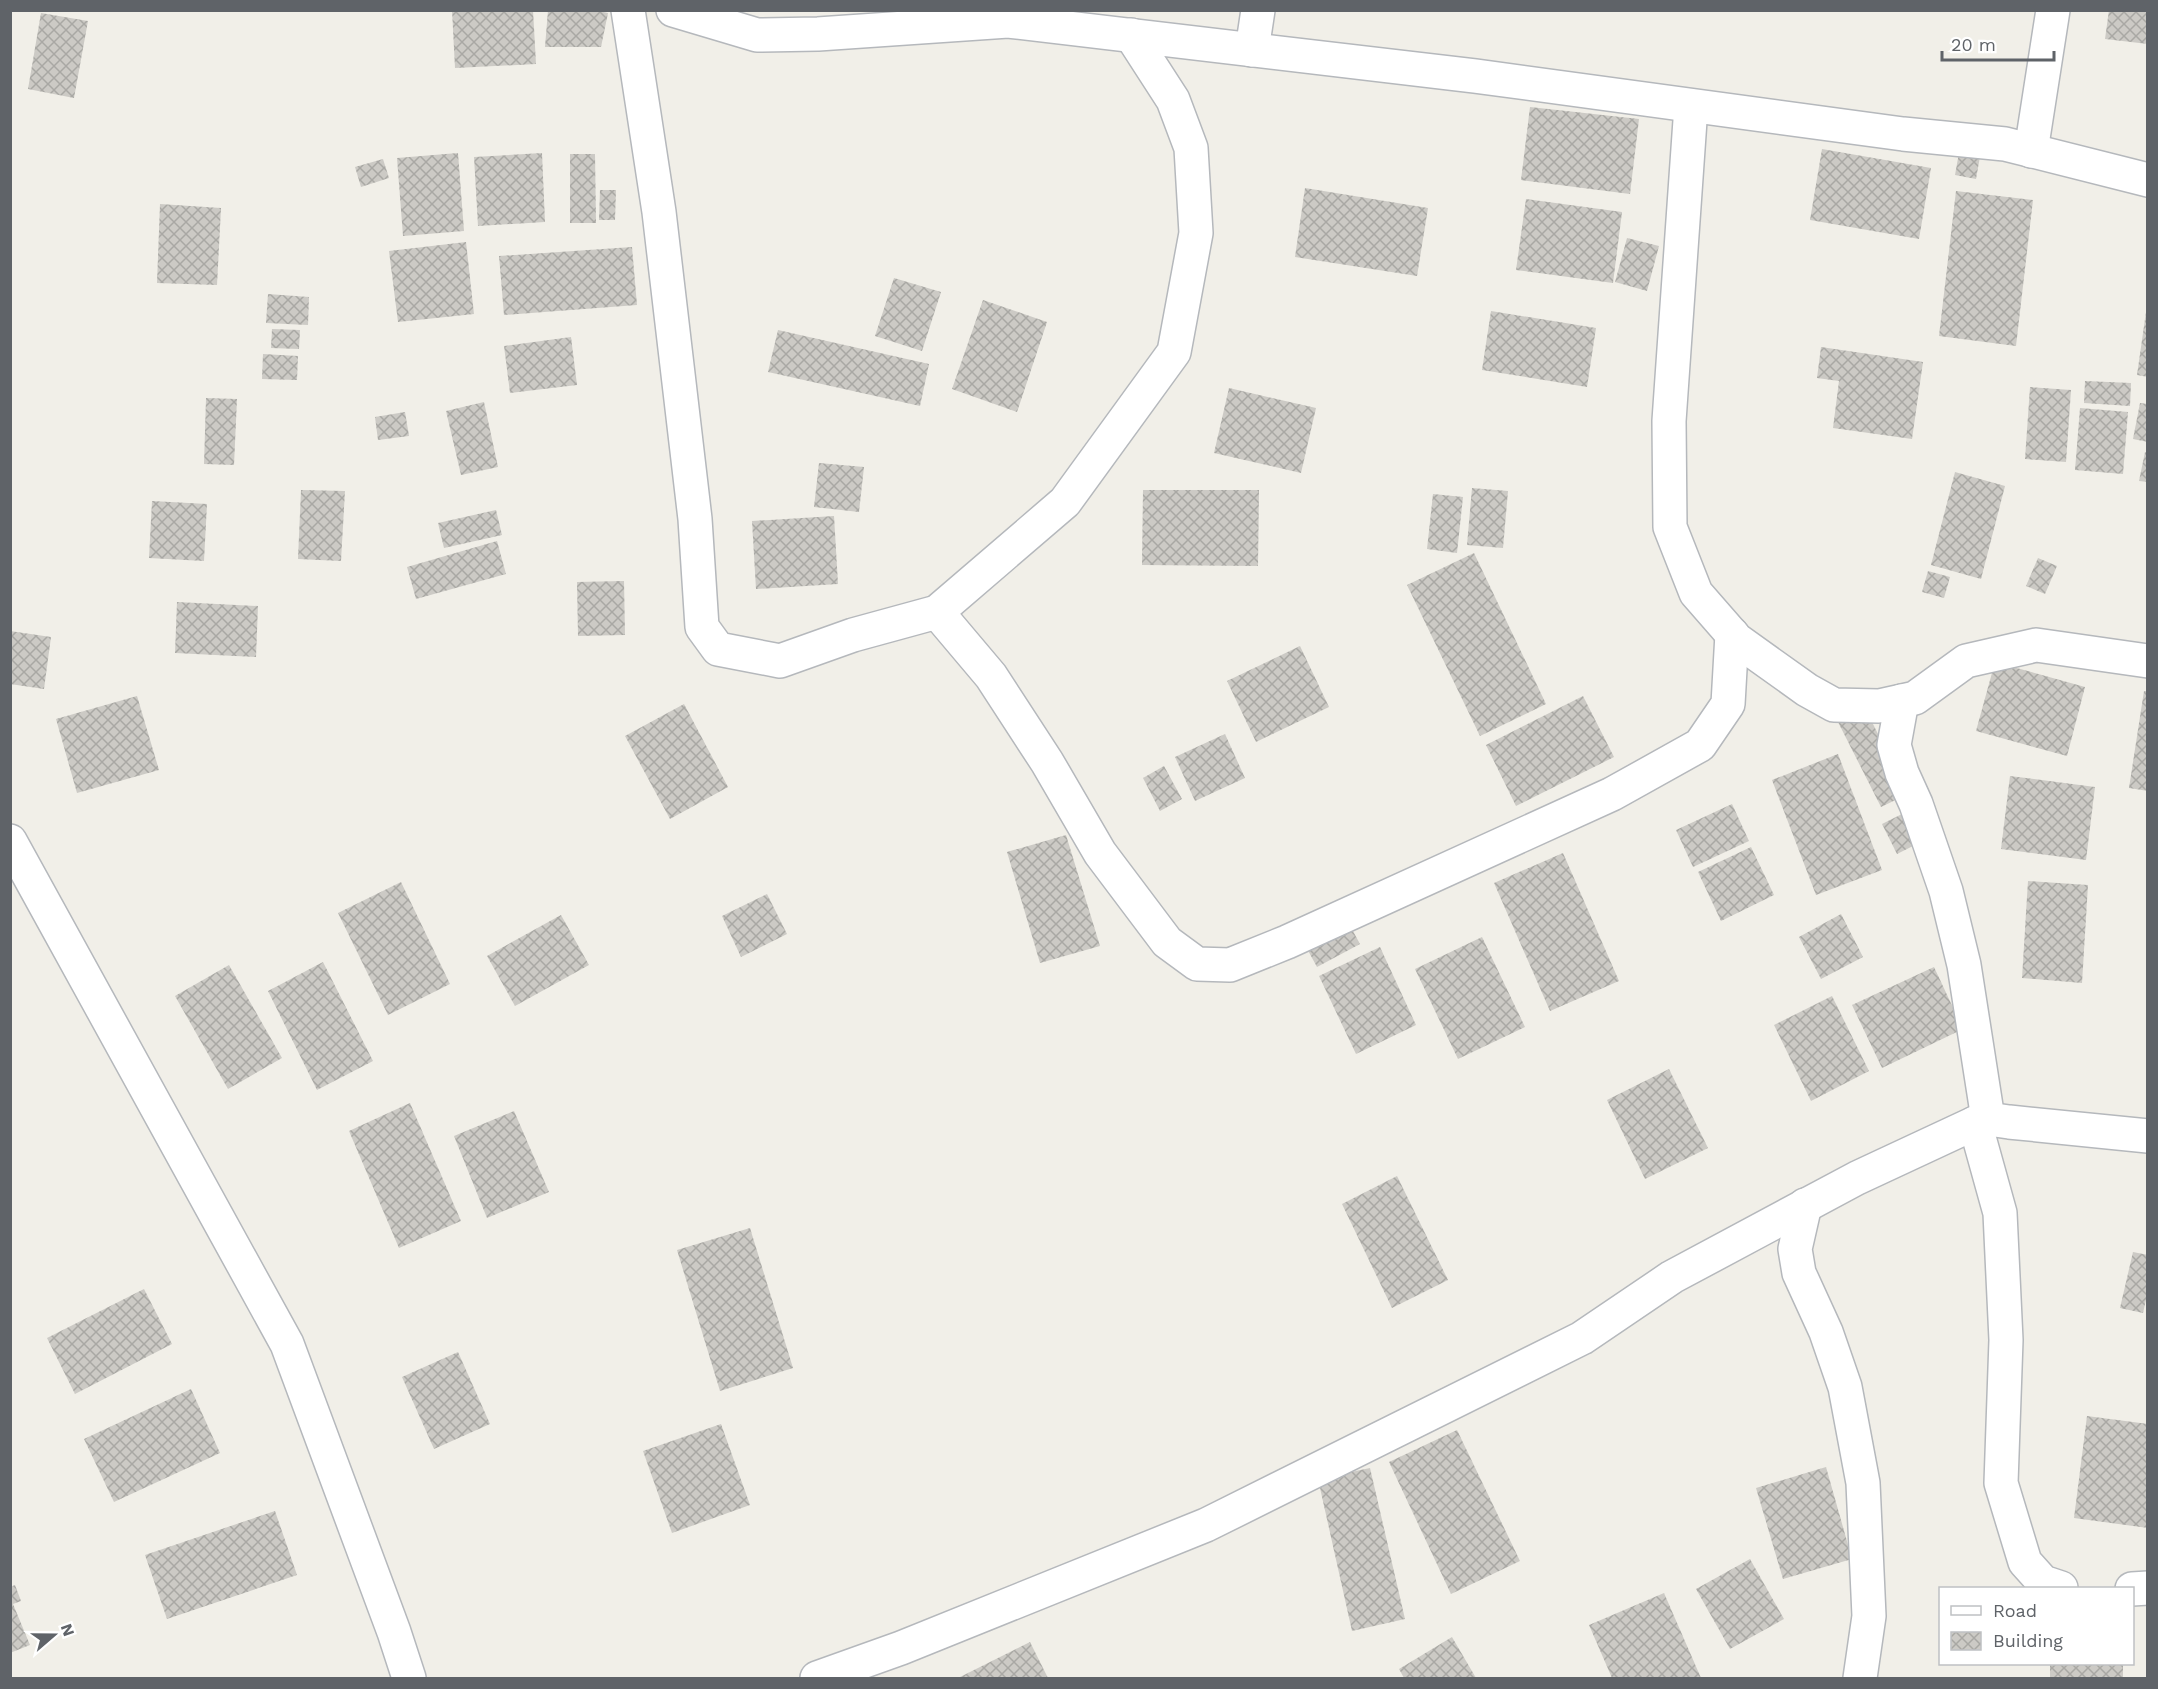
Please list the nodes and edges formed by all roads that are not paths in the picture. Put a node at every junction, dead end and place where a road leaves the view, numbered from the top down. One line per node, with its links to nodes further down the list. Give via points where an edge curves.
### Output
1 (628, 10): 10 (street, via 659,212 695,519 702,627 718,650 780,661 853,635)
2 (673, 10): 5 (street, via 757,35 1008,21)
3 (1258, 10): 6 (street)
4 (2053, 10): 8 (street)
5 (1131, 35): 6 (street); 10 (street, via 1173,100 1191,148 1196,233 1174,352 1065,502)
6 (1252, 50): 7 (street)
7 (1691, 106): 8 (street, via 2005,144); 11 (street, via 1669,421 1670,527 1696,593)
8 (2031, 151): 9 (street)
9 (2148, 180)
10 (937, 612): 11 (street, via 991,676 1100,853 1167,942 1197,963 1208,964 1230,964 1287,942 1612,794 1700,744 1728,704)
11 (1732, 634): 13 (street, via 1807,690 1834,705 1879,706)
12 (2148, 660): 13 (street, via 2036,645 1966,661 1916,698)
13 (1902, 701): 15 (street, via 1894,745 1946,891 1964,965)
14 (10, 841): 19 (street, via 287,1344)
15 (1982, 1121): 16 (street); 17 (street); 18 (street, via 2000,1213 2006,1340 2001,1483 2025,1562 2043,1582)
16 (2148, 1136)
17 (1805, 1205): 20 (street, via 1672,1277 1582,1338 1206,1525 901,1648); 21 (street, via 1795,1249 1799,1273 1845,1387 1863,1483 1869,1616)
18 (2058, 1587)
19 (409, 1678)
20 (816, 1678)
21 (1860, 1678)

